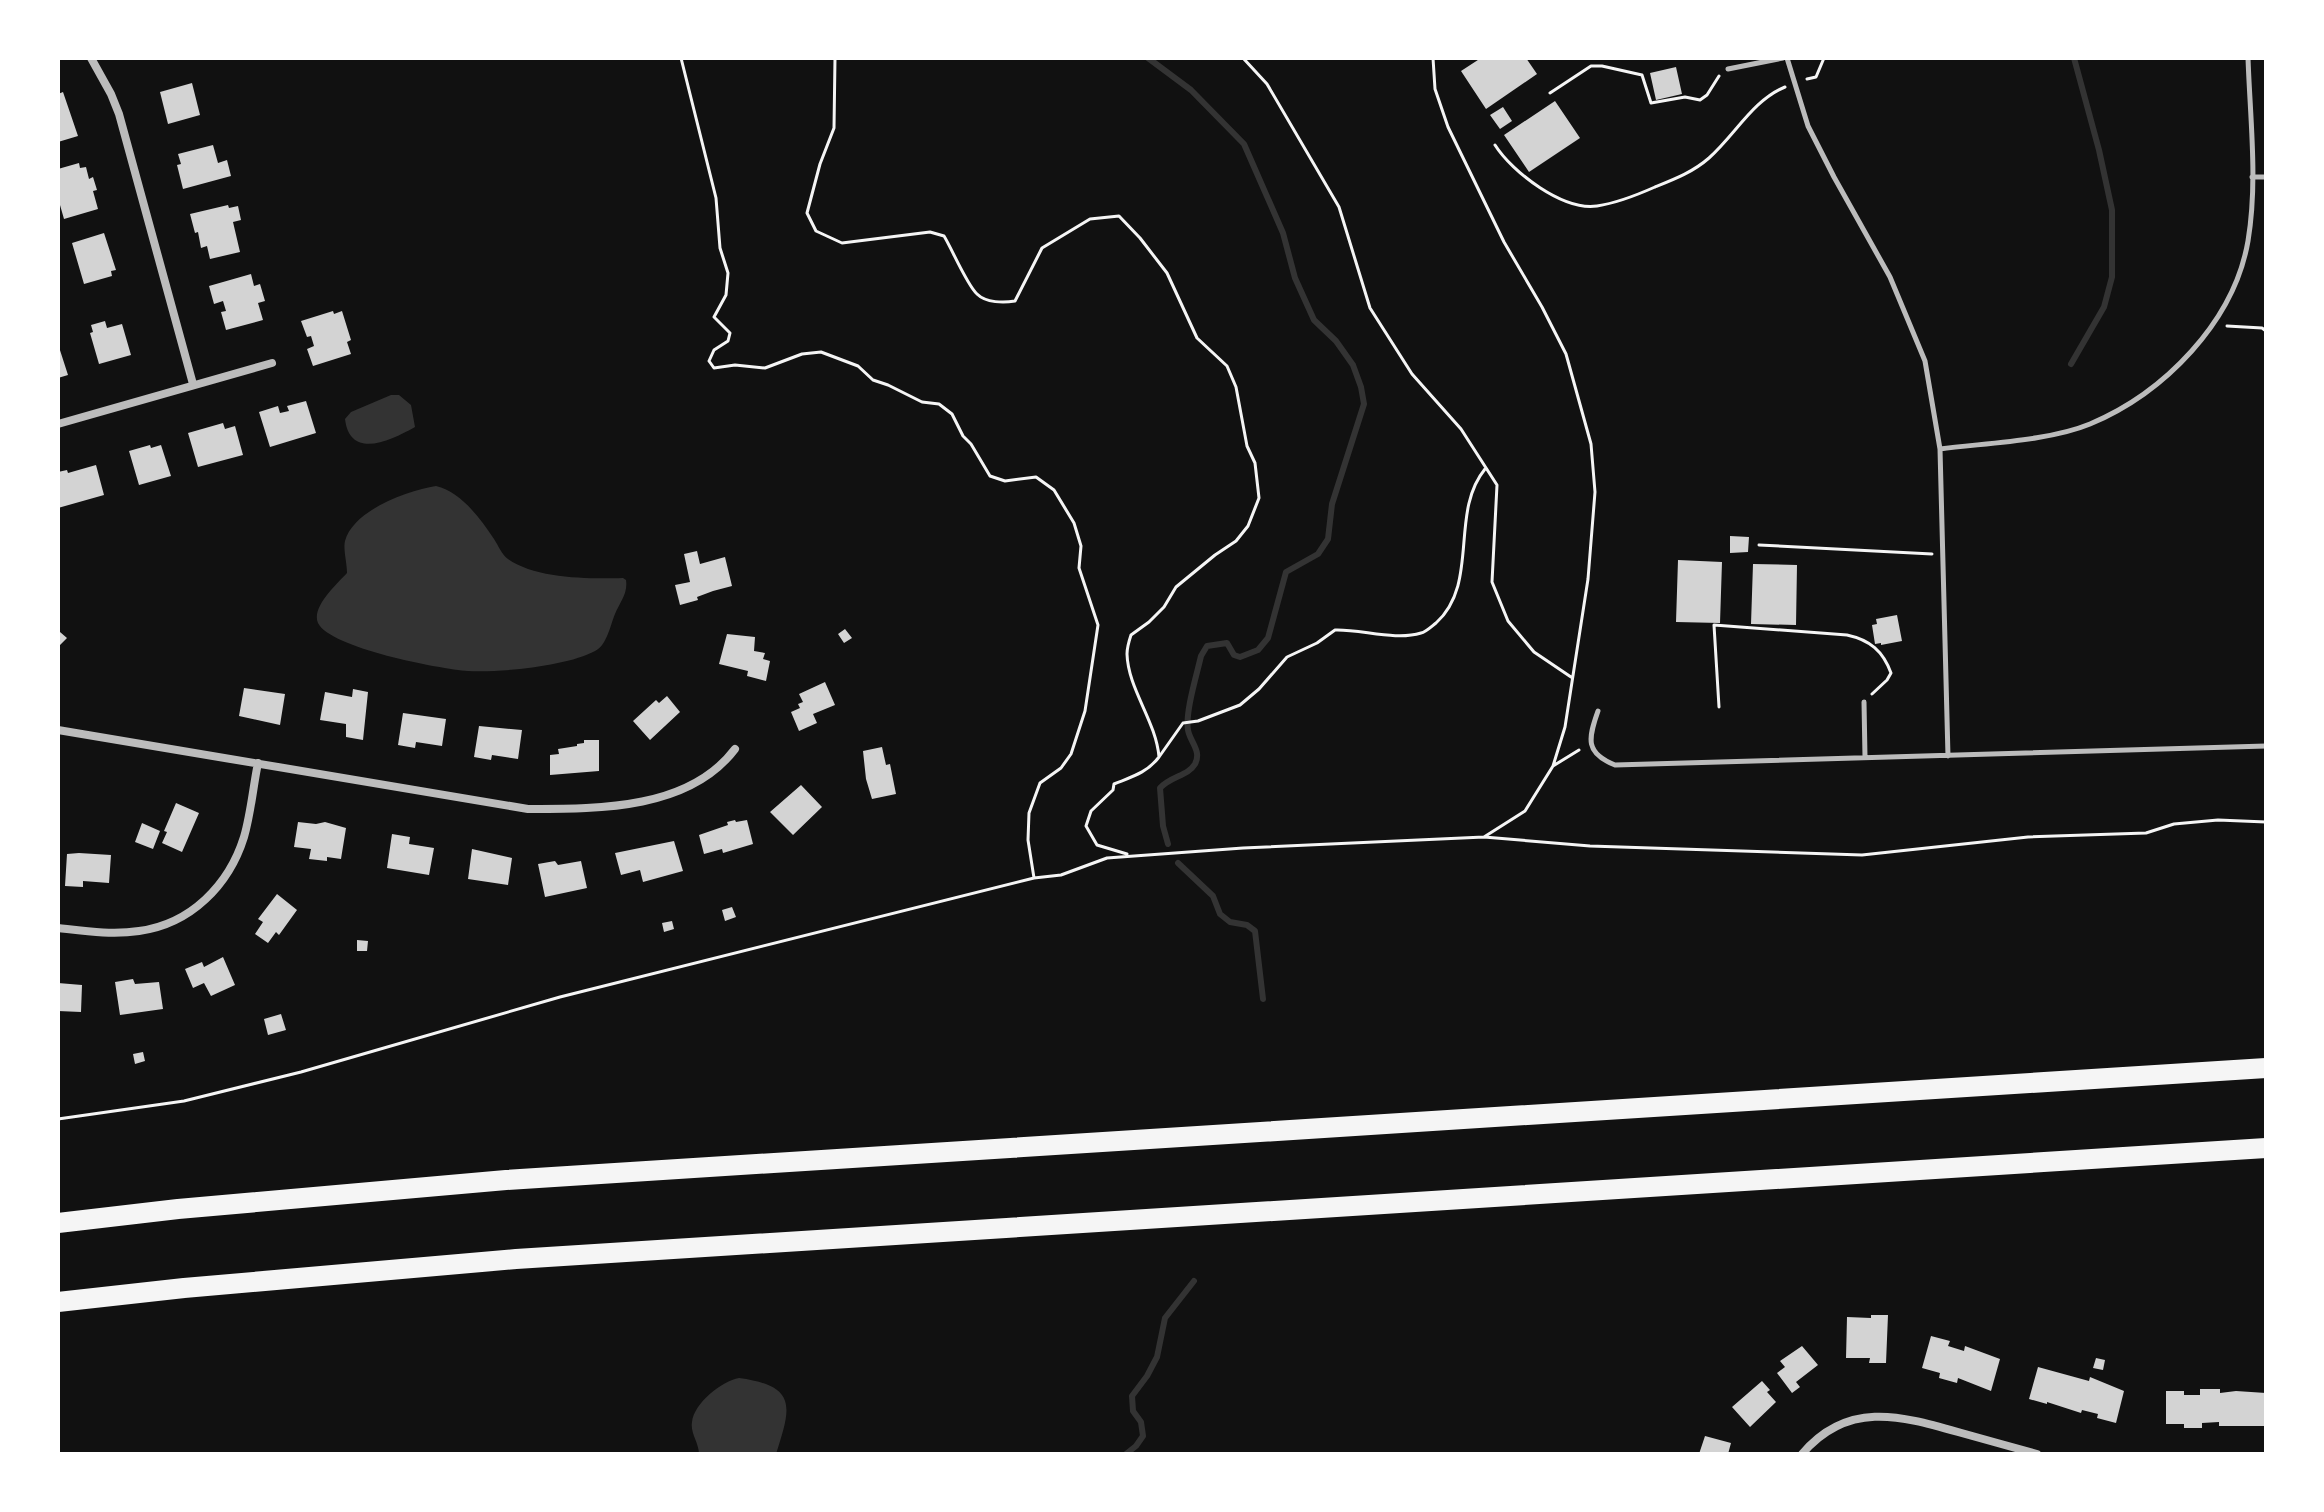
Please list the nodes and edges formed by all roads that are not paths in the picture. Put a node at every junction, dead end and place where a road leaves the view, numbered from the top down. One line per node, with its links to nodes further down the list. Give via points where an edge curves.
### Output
1 (91, 58): 8 (street, via 119,114)
2 (1785, 58): 4 (lane); 10 (lane, via 1808,126 1911,323 1925,361)
3 (2248, 58): 5 (lane)
4 (1728, 69)
5 (2252, 177): 6 (lane); 10 (lane, via 2247,243 2234,283 2211,326 2151,389 2068,431)
6 (2266, 177)
7 (272, 363): 8 (street)
8 (193, 384): 9 (street)
9 (58, 424)
10 (1940, 449): 16 (lane)
11 (1864, 702): 17 (lane)
12 (1598, 711): 17 (lane, via 1591,742 1594,753 1615,765)
13 (58, 730): 18 (street)
14 (2266, 746): 16 (lane)
15 (735, 749): 18 (street, via 723,765 692,786 644,800 578,809 479,803)
16 (1948, 756): 17 (lane)
17 (1865, 757)
18 (258, 763): 19 (street, via 235,861 219,887 194,909 139,932)
19 (58, 928)
20 (2266, 1068): 22 (highway, via 537,1178)
21 (2266, 1148): 23 (highway, via 532,1258)
22 (58, 1223)
23 (58, 1302)
24 (1802, 1454): 25 (street, via 1836,1426 1886,1416 1911,1418)
25 (2037, 1454)

